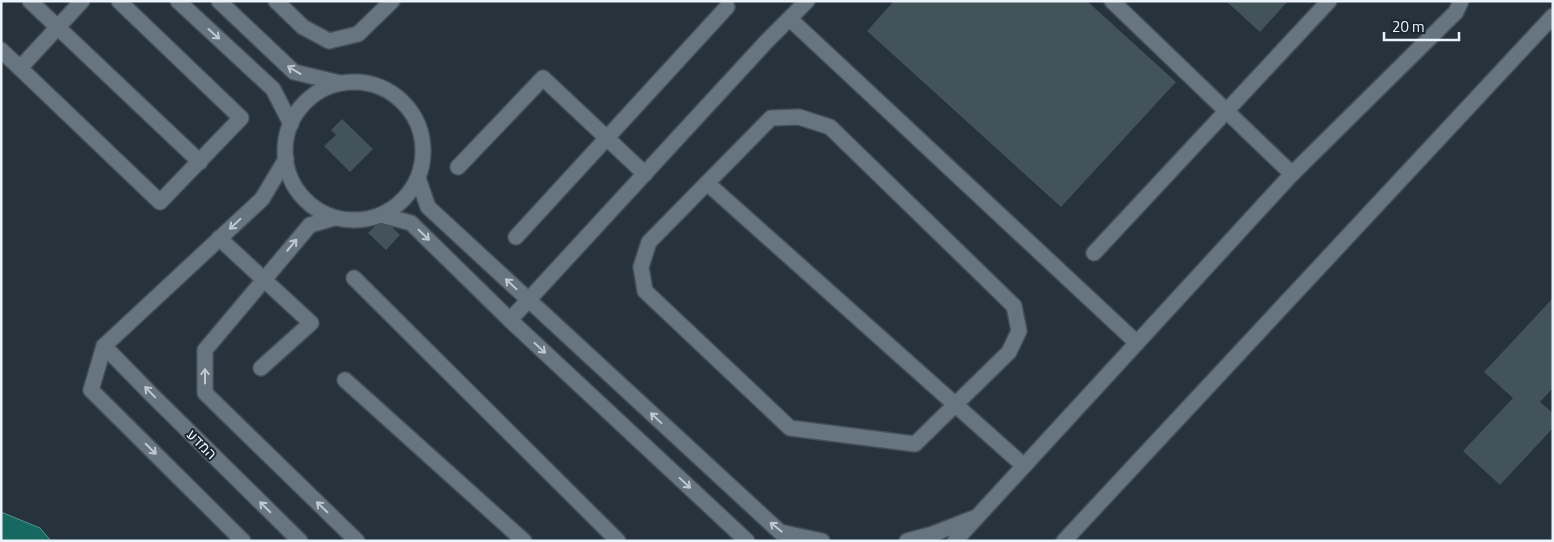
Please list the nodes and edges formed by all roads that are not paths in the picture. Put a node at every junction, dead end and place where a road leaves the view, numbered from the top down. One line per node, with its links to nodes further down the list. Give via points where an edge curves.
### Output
1 (30, 1): 15 (street)
2 (82, 1): 15 (street)
3 (119, 1): 23 (street, via 241,118)
4 (178, 1): 20 (street, one-way to 20, via 273,89)
5 (219, 1): 18 (street, one-way to 5, via 294,72)
6 (276, 1): 7 (street, via 303,27 329,41 358,34)
7 (392, 1)
8 (807, 1): 14 (street)
9 (1112, 1): 19 (street)
10 (1329, 1): 19 (street)
11 (1461, 1): 26 (street, via 1456,12)
12 (727, 7): 21 (street)
13 (1553, 16): 55 (street)
14 (790, 19): 25 (street); 38 (street)
15 (58, 28): 17 (street); 23 (street)
16 (1, 50): 17 (street)
17 (20, 68): 23 (street, via 160,202)
18 (340, 83): 20 (street, via 320,91 302,105); 27 (street, via 370,84 402,101 416,119 423,140 423,162)
19 (1226, 111): 26 (street); 33 (street)
20 (290, 124): 22 (street, via 285,145)
21 (607, 138): 24 (street, via 543,78); 25 (street); 31 (street)
22 (286, 159): 30 (street, via 297,190 313,207); 32 (street, one-way to 32, via 262,199)
23 (200, 162)
24 (458, 167)
25 (645, 174): 36 (street)
26 (1292, 174): 38 (street)
27 (418, 178): 29 (street, via 401,202); 36 (street, one-way to 27, via 428,207)
28 (707, 183): 42 (street); 42 (street, via 648,242 641,267 645,291 790,428 915,444); 42 (street, via 771,118 799,117 830,127 1014,306 1019,331 1009,352)
29 (381, 215): 30 (street, via 358,220); 37 (street, one-way to 37, via 411,223)
30 (334, 218): 35 (street, one-way to 30, via 310,225)
31 (516, 237)
32 (220, 238): 35 (street); 39 (street)
33 (1094, 253)
34 (354, 278): 50 (street)
35 (264, 279): 40 (street, via 311,323); 48 (street, one-way to 35, via 205,393 205,350)
36 (528, 300): 37 (street); 45 (street, one-way to 36, via 780,532)
37 (510, 320): 51 (street, one-way to 51)
38 (1137, 343): 43 (street)
39 (104, 346): 46 (street, one-way to 46, via 91,390); 47 (street, המדע, one-way to 39)
40 (261, 368)
41 (345, 380): 49 (street)
42 (955, 405): 43 (street)
43 (1024, 466): 44 (street)
44 (977, 516): 53 (street); 54 (street)
45 (804, 540): 52 (street)
46 (243, 541)
47 (300, 541)
48 (357, 541)
49 (524, 541)
50 (618, 541)
51 (747, 541)
52 (822, 541)
53 (907, 541)
54 (955, 541)
55 (1064, 541)

